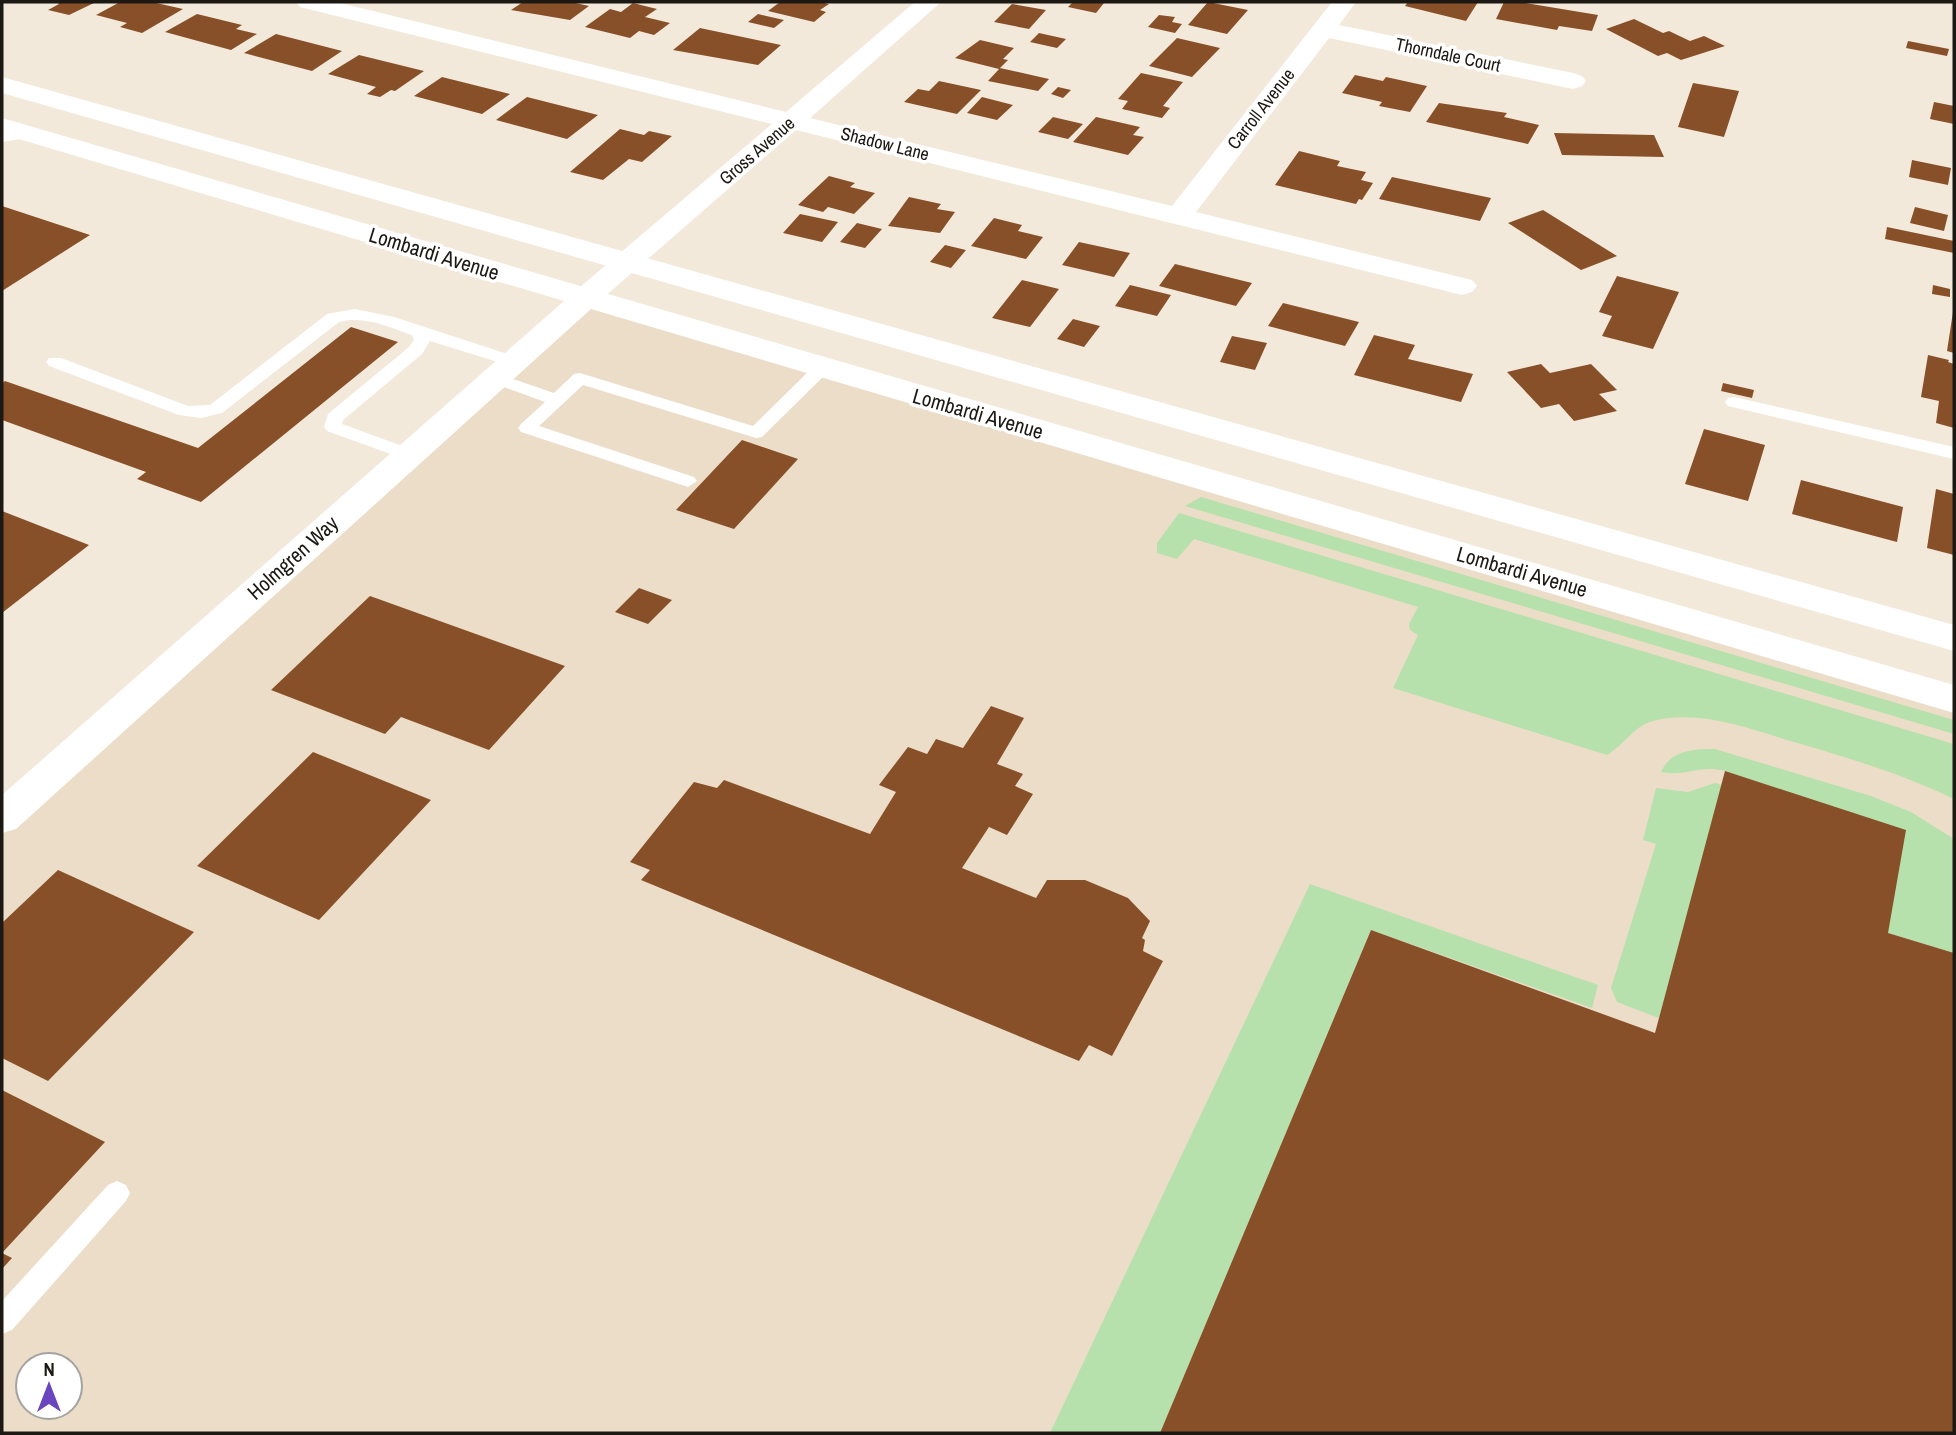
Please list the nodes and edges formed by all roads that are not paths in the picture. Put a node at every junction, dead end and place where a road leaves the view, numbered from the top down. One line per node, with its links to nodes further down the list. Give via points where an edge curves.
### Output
1 (308, 2): 7 (main road, Shadow Lane)
2 (929, 2): 7 (main road, Gross Avenue)
3 (1344, 2): 4 (main road, Carroll Avenue)
4 (1323, 29): 5 (main road, Thorndale Court); 9 (main road, Carroll Avenue)
5 (1573, 81)
6 (2, 85): 10 (main road, Lombardi Avenue)
7 (792, 121): 9 (main road, Shadow Lane); 10 (main road, Gross Avenue)
8 (10, 133): 12 (main road, Lombardi Avenue)
9 (1178, 216): 11 (main road, Shadow Lane)
10 (626, 261): 12 (main road, Gross Avenue); 22 (main road, Lombardi Avenue)
11 (1462, 286)
12 (584, 299): 15 (main road, Lombardi Avenue); 16 (main road, Holmgren Way)
13 (421, 332): 14 (lane, via 362,313 345,313 216,409 201,413); 16 (lane); 20 (lane, via 416,351 334,418 333,427)
14 (55, 362)
15 (822, 368): 17 (lane, via 756,433 580,378); 23 (main road, Lombardi Avenue)
16 (505, 370): 17 (lane); 20 (main road, Holmgren Way)
17 (557, 400): 21 (lane, via 527,428)
18 (1734, 402): 19 (lane)
19 (1954, 453)
20 (410, 455): 24 (main road, Holmgren Way)
21 (688, 481)
22 (1954, 638)
23 (1954, 699)
24 (2, 818)
25 (117, 1193): 26 (lane)
26 (2, 1321)

